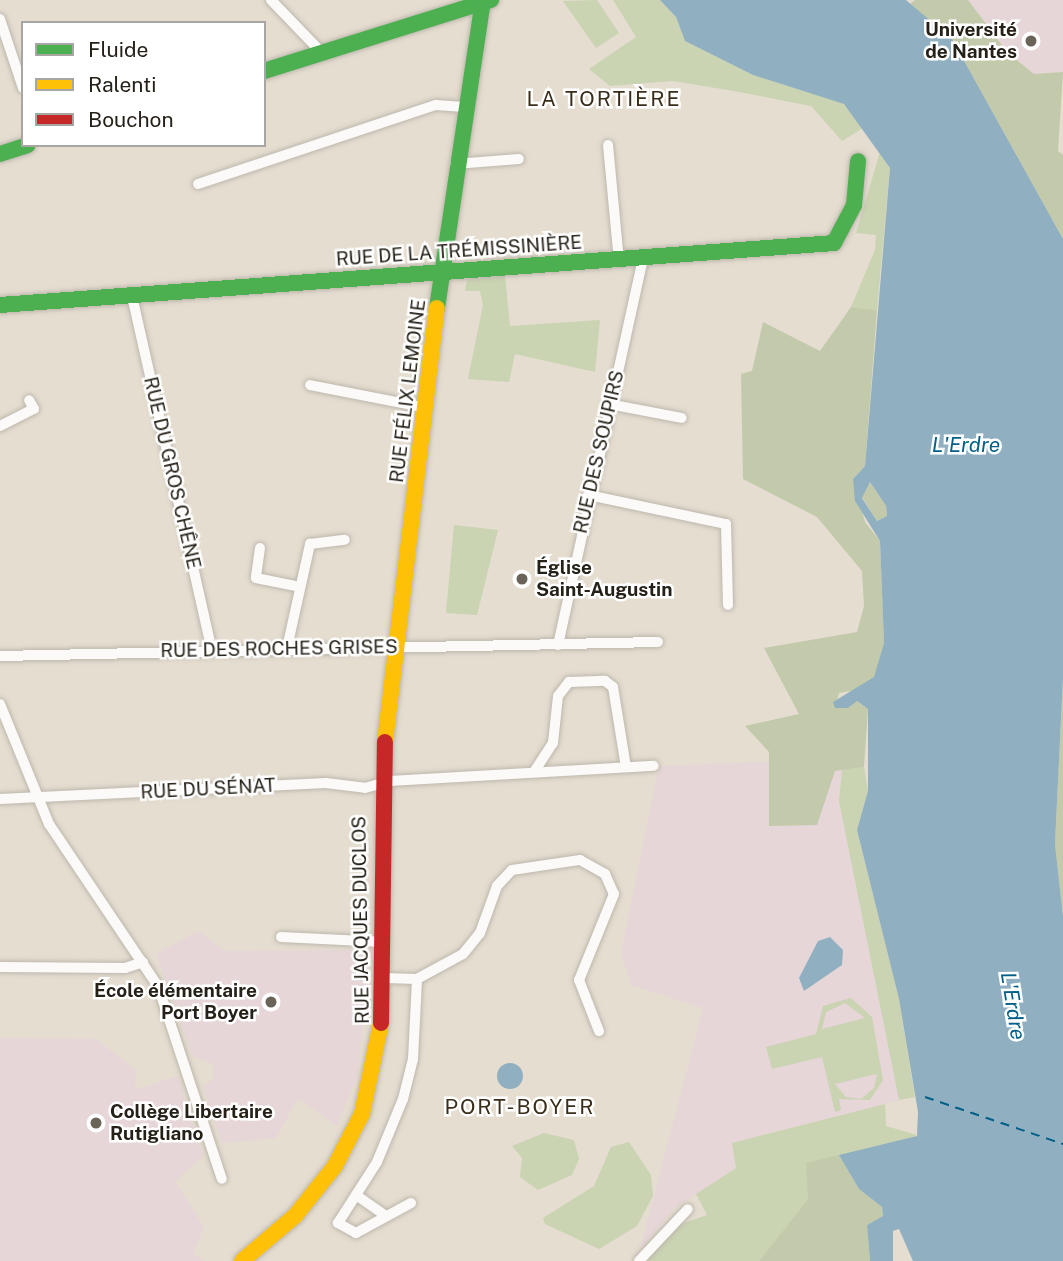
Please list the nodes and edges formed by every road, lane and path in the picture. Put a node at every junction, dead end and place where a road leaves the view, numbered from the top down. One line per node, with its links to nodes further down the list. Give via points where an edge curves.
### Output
1 (271, 0): 4 (street)
2 (485, 2): 4 (street, via 445,10); 7 (street, RUE FÉLIX LEMOINE)
3 (0, 19): 6 (street)
4 (322, 53): 5 (street)
5 (266, 70)
6 (21, 82)
7 (464, 107): 13 (street, RUE FÉLIX LEMOINE); 14 (street, via 436,106)
8 (608, 145): 16 (street)
9 (22, 147): 10 (street)
10 (0, 154)
11 (519, 159): 13 (street)
12 (858, 161): 15 (street, RUE DE LA TRÉMISSINIÈRE, via 854,205 834,243)
13 (455, 164): 17 (street, RUE FÉLIX LEMOINE)
14 (198, 184)
15 (643, 260): 16 (street, RUE DE LA TRÉMISSINIÈRE); 22 (street, RUE DES SOUPIRS)
16 (619, 261): 17 (street, RUE DE LA TRÉMISSINIÈRE)
17 (443, 274): 18 (street, RUE DE LA TRÉMISSINIÈRE); 23 (street, RUE FÉLIX LEMOINE)
18 (132, 296): 19 (street, RUE DE LA TRÉMISSINIÈRE); 35 (street, RUE DU GROS CHÊNE)
19 (0, 304)
20 (310, 385): 23 (street)
21 (29, 400): 25 (street, via 34,409)
22 (609, 404): 24 (street); 26 (street, RUE DES SOUPIRS)
23 (426, 408): 34 (street, RUE FÉLIX LEMOINE)
24 (682, 418)
25 (0, 426)
26 (588, 495): 30 (street, via 726,524); 32 (street, RUE DES SOUPIRS)
27 (345, 540): 29 (street, via 310,544)
28 (260, 548): 29 (street, via 256,578)
29 (296, 586): 33 (street)
30 (728, 605)
31 (658, 642): 32 (street, RUE DES ROCHES GRISES)
32 (558, 645): 34 (street, RUE DES ROCHES GRISES)
33 (287, 648): 34 (street, RUE DES ROCHES GRISES); 35 (street, RUE DES ROCHES GRISES)
34 (398, 648): 41 (street, RUE FÉLIX LEMOINE)
35 (212, 650): 36 (street, RUE DES ROCHES GRISES)
36 (0, 656)
37 (0, 704): 42 (street)
38 (654, 766): 39 (street, RUE DU SÉNAT)
39 (626, 767): 40 (street, RUE DU SÉNAT); 40 (street, via 613,687 582,682 561,688 553,743)
40 (534, 772): 41 (street, RUE DU SÉNAT)
41 (380, 782): 42 (street, RUE DU SÉNAT, via 365,788 326,783); 45 (street, RUE JACQUES DUCLOS)
42 (34, 797): 43 (street, RUE DU SÉNAT); 46 (street)
43 (0, 799)
44 (281, 937): 45 (street)
45 (384, 942): 48 (street, RUE JACQUES DUCLOS)
46 (143, 962): 47 (street, via 125,968); 51 (street, via 162,997)
47 (0, 967)
48 (385, 978): 49 (street); 56 (street, RUE JACQUES DUCLOS, via 381,1045 355,1131 316,1192)
49 (417, 979): 50 (street, via 451,963 473,944 503,876 522,866 580,860 605,874 614,894 579,980); 52 (street, via 412,1059 403,1099)
50 (598, 1031)
51 (222, 1179)
52 (356, 1195): 55 (street); 55 (street, via 337,1217 346,1231 356,1233)
53 (411, 1203): 55 (street)
54 (688, 1209): 57 (street)
55 (386, 1216)
56 (242, 1261)
57 (639, 1261)

